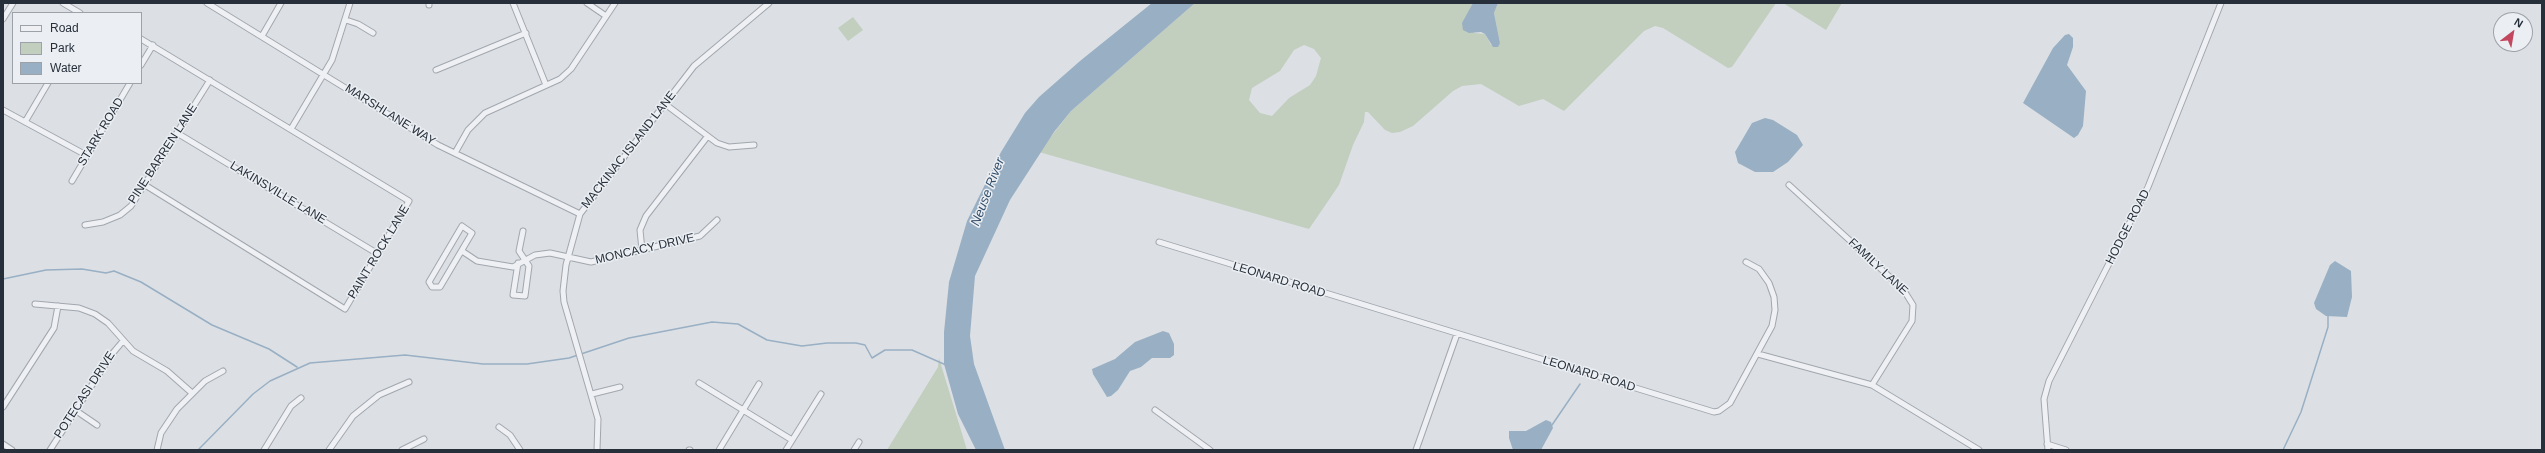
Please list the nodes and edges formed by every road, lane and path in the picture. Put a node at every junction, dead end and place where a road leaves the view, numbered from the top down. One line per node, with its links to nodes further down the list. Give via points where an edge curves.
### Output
1 (13, 3): 13 (street)
2 (207, 3): 17 (street, MARSHLANE WAY)
3 (281, 3): 17 (street)
4 (350, 3): 14 (street)
5 (513, 3): 15 (street)
6 (587, 3): 12 (street)
7 (615, 3): 12 (street)
8 (768, 3): 27 (street, MACKINAC ISLAND LANE, via 702,58)
9 (2221, 3): 76 (street, HODGE ROAD, via 2160,163 2049,381 2044,398)
10 (66, 4): 11 (street)
11 (78, 12)
12 (606, 16): 26 (street, via 571,69 560,79)
13 (3, 19)
14 (346, 20): 16 (street); 22 (street, via 332,60)
15 (526, 32): 21 (street); 26 (street)
16 (373, 33)
17 (262, 36): 22 (street, MARSHLANE WAY)
18 (142, 40): 19 (street, PAINT ROCK LANE)
19 (153, 45): 20 (street); 23 (street, PAINT ROCK LANE)
20 (142, 63)
21 (436, 70)
22 (324, 74): 30 (street); 34 (street, MARSHLANE WAY)
23 (210, 80): 30 (street, PAINT ROCK LANE); 31 (street, PINE BARREN LANE)
24 (47, 84): 29 (street)
25 (129, 84): 35 (street, STARK ROAD)
26 (546, 85): 34 (street, via 485,113 468,130)
27 (664, 104): 32 (street); 39 (street, MACKINAC ISLAND LANE)
28 (3, 110): 29 (street)
29 (25, 122): 35 (street)
30 (291, 129): 46 (street, PAINT ROCK LANE, via 409,201)
31 (177, 133): 37 (street, PINE BARREN LANE); 46 (street, LAKINSVILLE LANE)
32 (707, 137): 33 (street, via 717,144 729,147); 44 (street, via 643,221 640,234)
33 (754, 145)
34 (455, 153): 39 (street, MARSHLANE WAY)
35 (86, 156): 36 (street, STARK ROAD)
36 (72, 181)
37 (145, 185): 41 (street, PINE BARREN LANE, via 120,215 103,222); 46 (street, PAINT ROCK LANE, via 345,309)
38 (1789, 185): 60 (street, FAMILY LANE, via 1903,289 1913,305 1912,322)
39 (580, 214): 47 (street, MACKINAC ISLAND LANE)
40 (717, 220): 44 (street, MONCACY DRIVE, via 700,236)
41 (85, 225)
42 (523, 231): 48 (street, via 519,251)
43 (1159, 242): 53 (street, LEONARD ROAD)
44 (642, 250): 47 (street, MONCACY DRIVE, via 591,262)
45 (462, 251): 45 (street, via 440,287 438,289 430,285 429,282 462,226 472,233); 50 (street, MONCACY DRIVE, via 478,261 513,267)
46 (378, 254)
47 (568, 257): 48 (street, MONCACY DRIVE, via 550,253); 63 (street, MACKINAC ISLAND LANE, via 562,284 564,302)
48 (525, 260): 50 (street, MONCACY DRIVE); 50 (street, via 529,266 525,296 513,295)
49 (1746, 262): 55 (street, LEONARD ROAD, via 1759,269 1769,282 1774,297 1772,326)
50 (518, 263)
51 (35, 304): 52 (street)
52 (58, 306): 54 (street, via 80,308 95,314 108,323); 66 (street, via 54,328)
53 (1457, 334): 55 (street, LEONARD ROAD, via 1714,412 1720,411 1730,403); 89 (street)
54 (123, 341): 62 (street, via 139,356 175,376); 67 (street, POTECASI DRIVE)
55 (1758, 354): 60 (street)
56 (223, 371): 62 (street, via 205,381)
57 (409, 382): 81 (street, via 368,403 353,416)
58 (699, 383): 68 (street)
59 (759, 384): 68 (street)
60 (1872, 385): 90 (street)
61 (620, 387): 63 (street)
62 (192, 393): 79 (street, via 167,421)
63 (592, 394): 84 (street, MACKINAC ISLAND LANE, via 598,420)
64 (821, 394): 73 (street)
65 (301, 398): 80 (street, via 291,406)
66 (3, 407)
67 (75, 410): 70 (street); 78 (street, POTECASI DRIVE)
68 (743, 410): 73 (street); 85 (street)
69 (1155, 410): 88 (street)
70 (97, 425)
71 (499, 427): 83 (street, via 510,435)
72 (424, 438): 82 (street)
73 (792, 440): 86 (street)
74 (859, 442): 87 (street)
75 (3, 444): 77 (street)
76 (2047, 447): 91 (street)
77 (12, 450)
78 (50, 450)
79 (157, 450)
80 (264, 450)
81 (329, 450)
82 (402, 450)
83 (520, 450)
84 (598, 450)
85 (719, 450)
86 (786, 450)
87 (854, 450)
88 (1210, 450)
89 (1416, 450)
90 (1979, 450)
91 (2066, 450)

